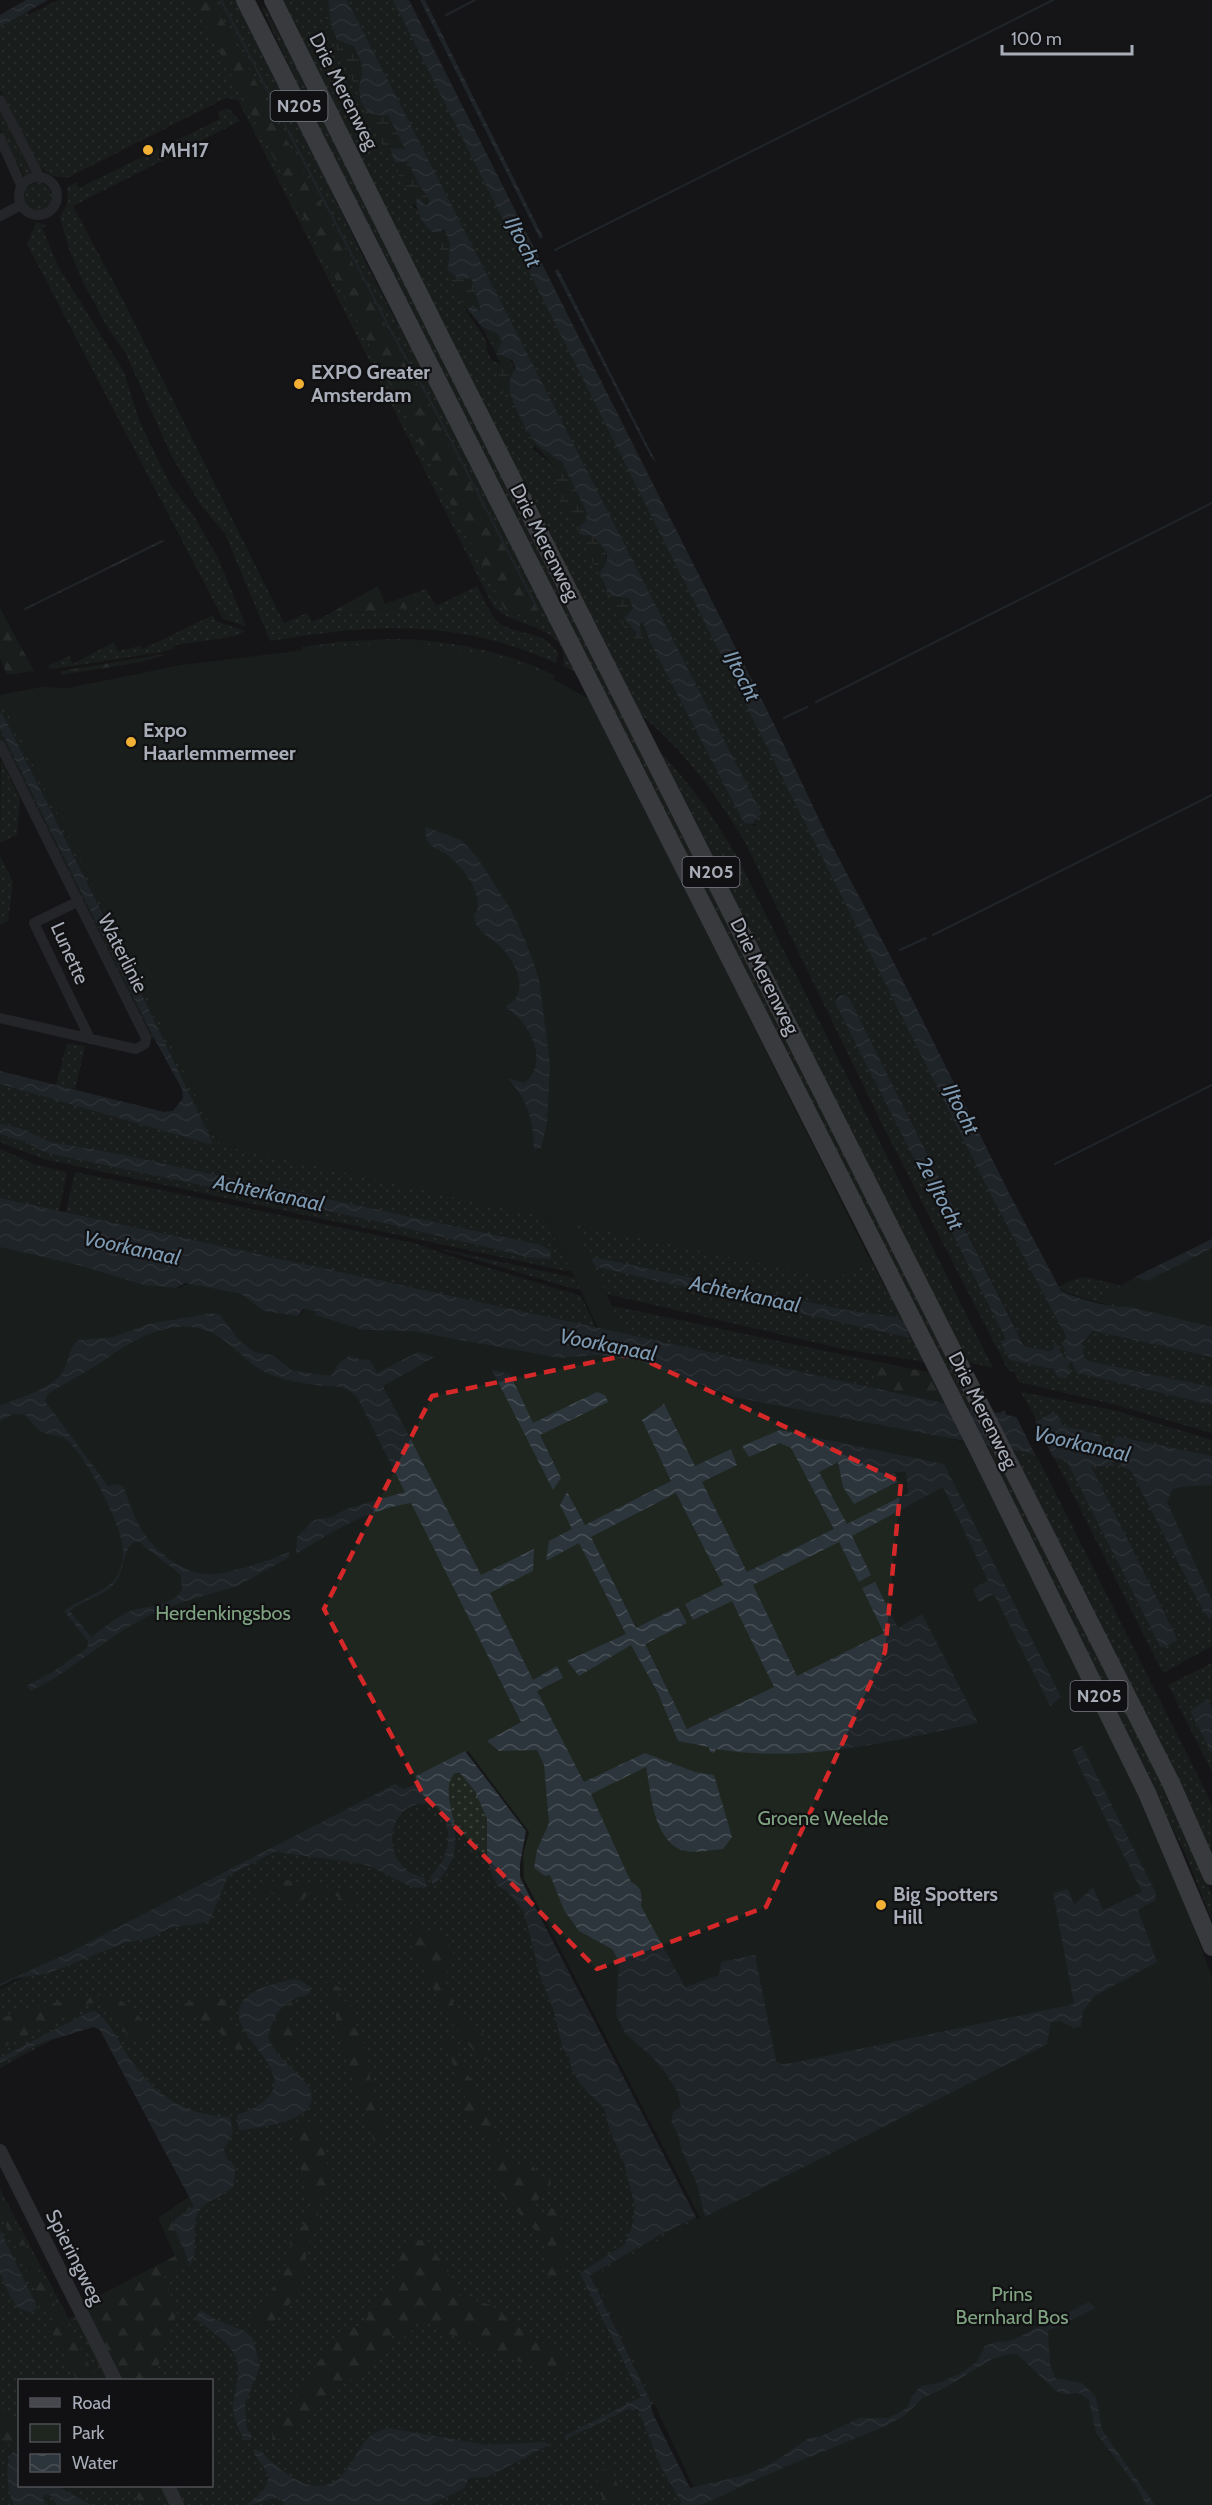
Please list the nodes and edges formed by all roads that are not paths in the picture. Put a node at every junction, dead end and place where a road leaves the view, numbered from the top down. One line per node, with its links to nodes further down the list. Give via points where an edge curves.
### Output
1 (245, 0): 14 (highway, Drie Merenweg / N205, via 978,1449 1147,1793)
2 (273, 0): 13 (highway, Drie Merenweg / N205, via 1166,1773)
3 (0, 100): 5 (street)
4 (0, 138): 6 (street)
5 (39, 178): 6 (street); 7 (street, via 55,188 54,206 37,215)
6 (22, 187): 7 (street)
7 (21, 205): 8 (street)
8 (0, 216)
9 (0, 745): 10 (street, Waterlinie)
10 (77, 902): 12 (street, Lunette, via 34,923); 12 (street, Waterlinie, via 146,1038 145,1044 136,1048)
11 (0, 1018): 12 (street, Waterlinie)
12 (90, 1039)
13 (1212, 1876)
14 (1212, 1947)
15 (0, 2151): 16 (street, Spieringweg)
16 (114, 2379)
17 (168, 2487): 18 (street)
18 (177, 2505)

